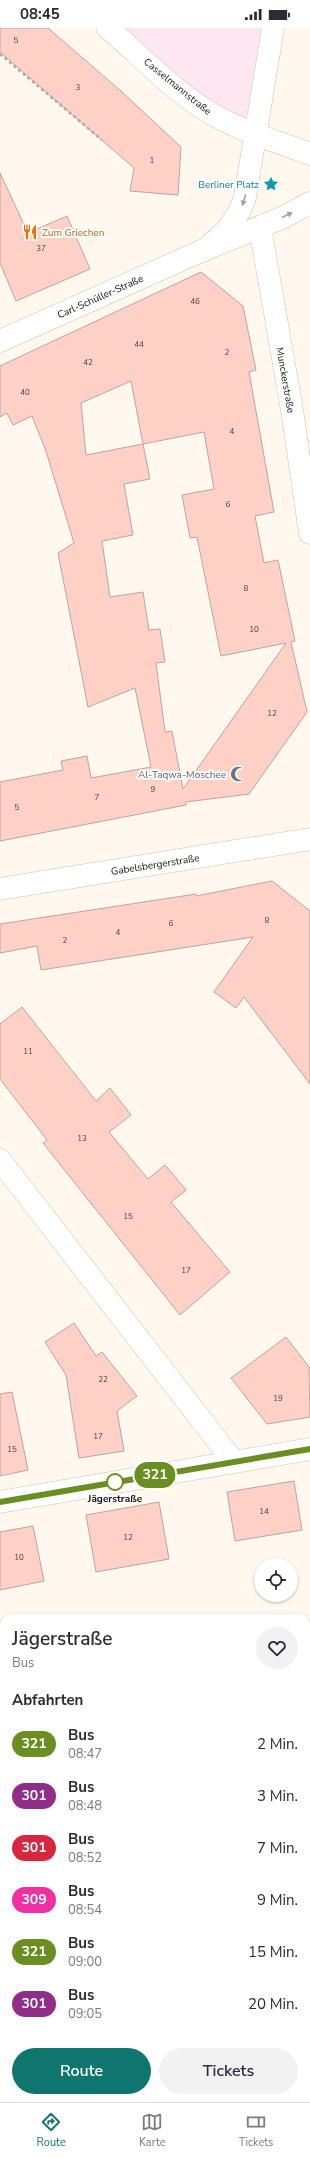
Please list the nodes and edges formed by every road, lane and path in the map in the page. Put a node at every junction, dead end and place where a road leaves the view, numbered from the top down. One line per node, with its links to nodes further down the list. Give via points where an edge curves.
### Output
1 (108, 28): 4 (street, Casselmannstraße, via 198,104)
2 (273, 28): 4 (street)
3 (0, 54): 5 (path)
4 (255, 134): 6 (street); 9 (street, one-way to 9, via 245,197 240,211 218,239)
5 (102, 140)
6 (310, 154)
7 (310, 203): 8 (street, one-way to 7)
8 (260, 227): 9 (street); 11 (street, Munckerstraße, via 292,410)
9 (199, 252): 10 (street, Carl-Schüller-Straße)
10 (0, 341)
11 (310, 533)
12 (310, 839): 13 (street, Gabelsbergerstraße)
13 (0, 889)
14 (0, 1160): 16 (street)
15 (310, 1449): 16 (street)
16 (234, 1462): 17 (street)
17 (0, 1502)

